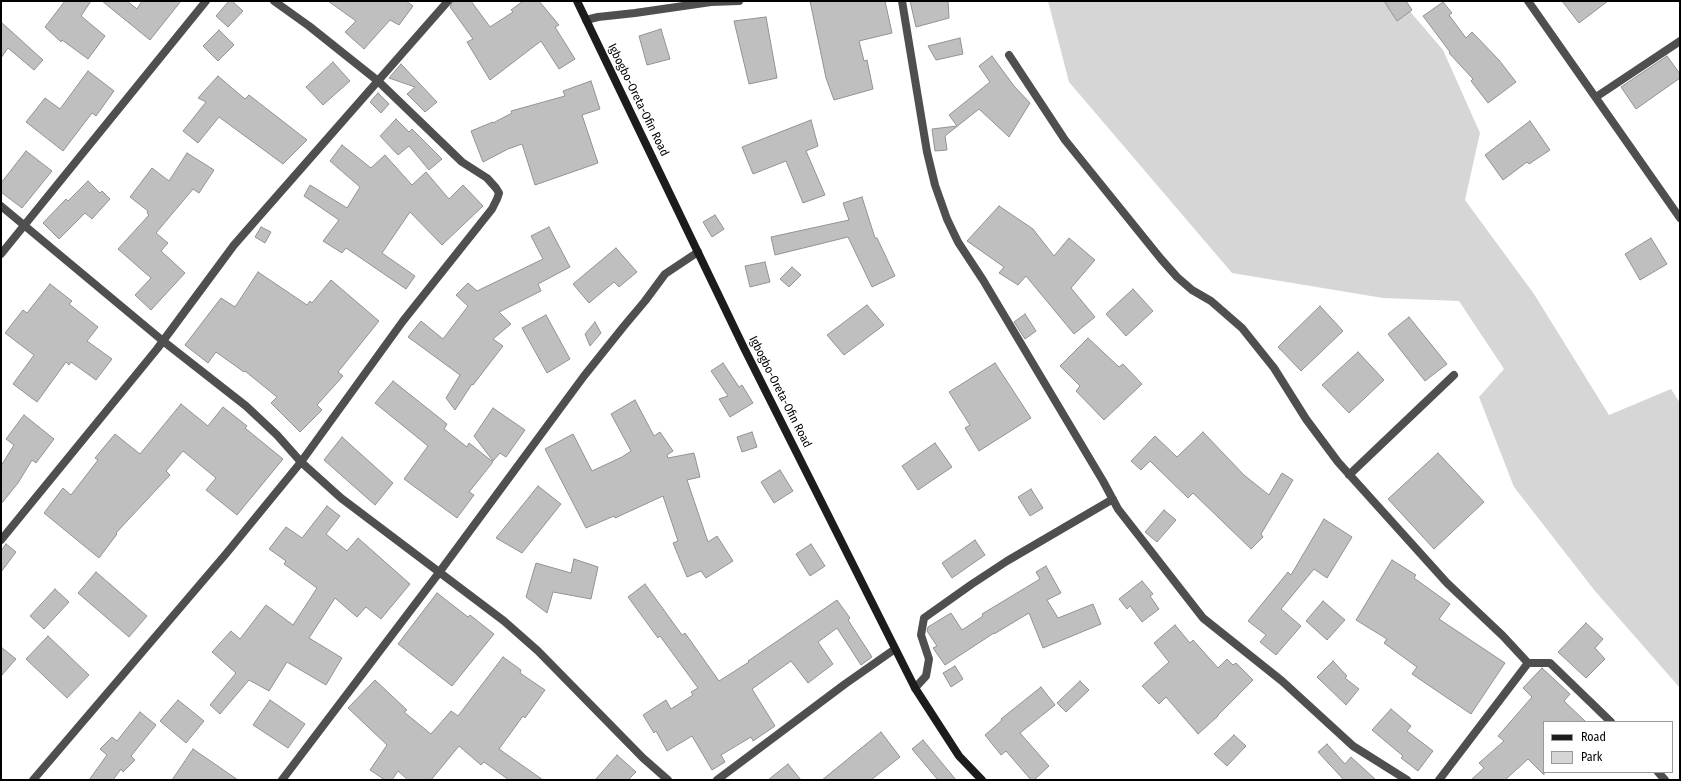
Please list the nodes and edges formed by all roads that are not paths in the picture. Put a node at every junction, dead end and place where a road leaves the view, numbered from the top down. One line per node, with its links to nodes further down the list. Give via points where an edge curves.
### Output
1 (206, 1): 15 (street)
2 (274, 1): 11 (street)
3 (448, 1): 11 (street)
4 (578, 1): 8 (street, Igbogbo-Oreta-Ofin Road)
5 (739, 1): 8 (street, via 711,2)
6 (902, 1): 22 (street, via 927,152 947,219 958,242)
7 (1528, 1): 12 (street)
8 (586, 20): 16 (street, Igbogbo-Oreta-Ofin Road)
9 (1680, 41): 12 (street)
10 (1009, 55): 21 (street, via 1065,140 1156,253 1177,277 1211,301 1242,328 1274,368 1306,419)
11 (378, 81): 18 (street, via 234,245); 20 (street, via 462,162 487,178 499,193 492,209 403,321)
12 (1596, 97): 14 (street)
13 (1, 206): 15 (street)
14 (1680, 218)
15 (25, 225): 17 (street); 18 (street)
16 (698, 252): 24 (street, via 665,274 584,376); 25 (street, Igbogbo-Oreta-Ofin Road)
17 (1, 254)
18 (163, 341): 20 (street, via 246,406); 23 (street)
19 (1454, 374): 21 (street)
20 (301, 462): 24 (street, via 341,498); 29 (street)
21 (1349, 475): 26 (street, via 1447,583)
22 (1113, 499): 27 (street, via 1007,560 924,618 921,635 929,659 926,676); 34 (street, via 1118,509 1203,618 1282,681 1353,746)
23 (1, 540)
24 (440, 572): 30 (street); 31 (street, via 504,620 538,651)
25 (895, 650): 27 (street, Igbogbo-Oreta-Ofin Road); 32 (street, via 845,684)
26 (1528, 663): 28 (street, via 1550,663); 35 (street)
27 (915, 688): 33 (street, Igbogbo-Oreta-Ofin Road, via 959,756)
28 (1610, 721)
29 (33, 780)
30 (282, 780)
31 (668, 780)
32 (717, 780)
33 (982, 780)
34 (1407, 780)
35 (1439, 780)

